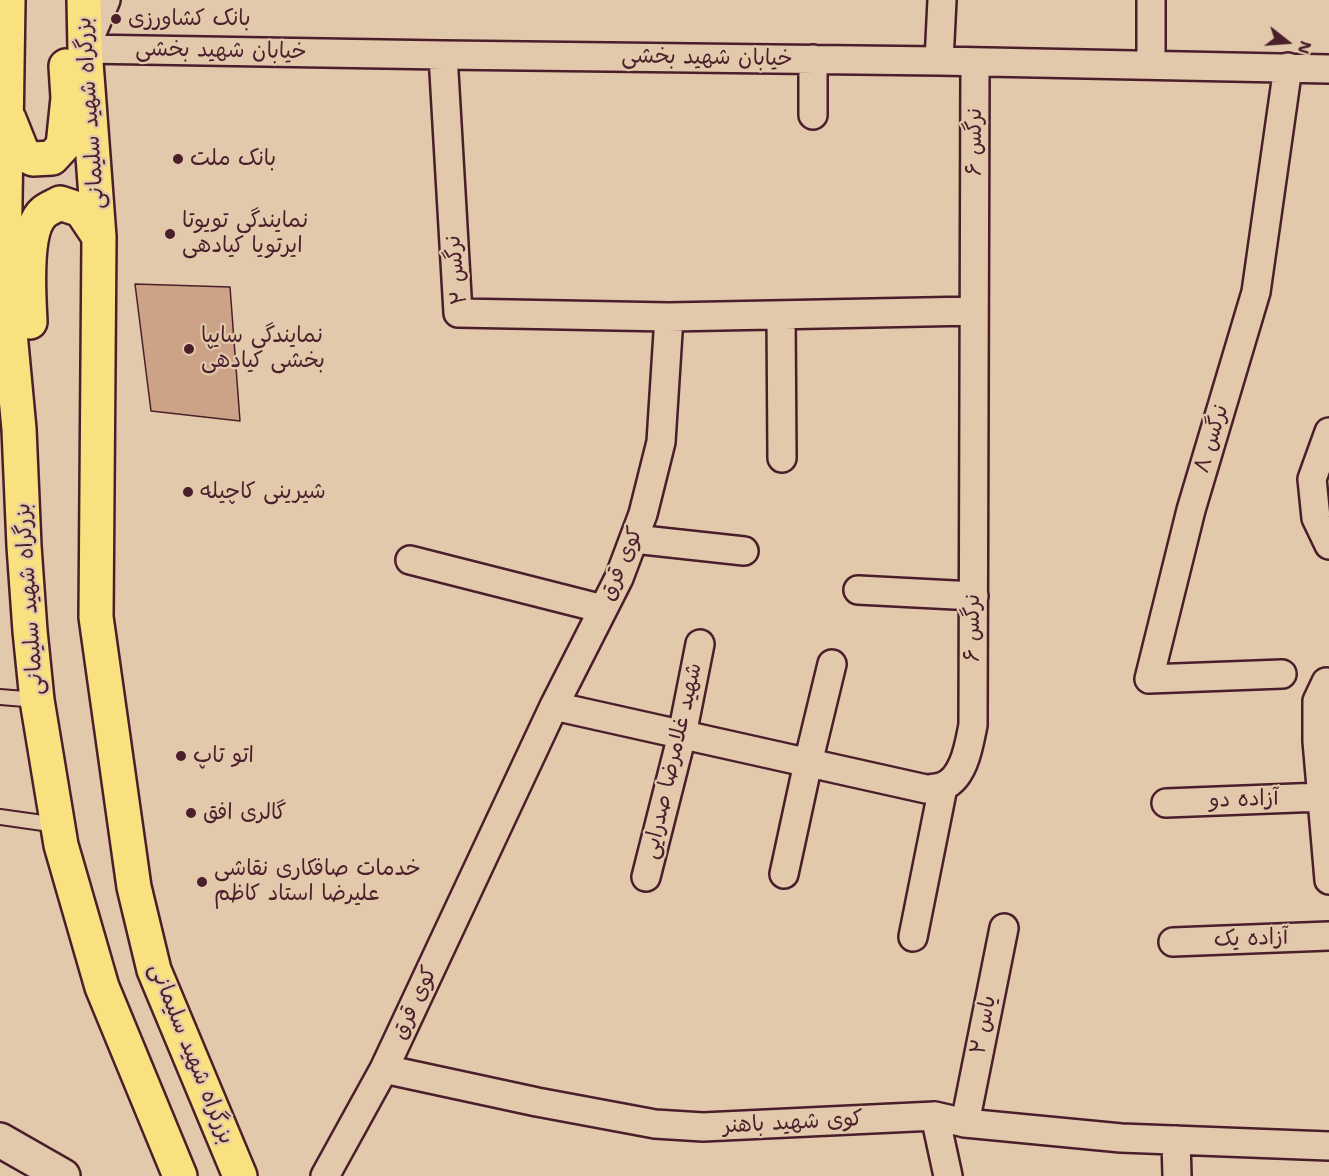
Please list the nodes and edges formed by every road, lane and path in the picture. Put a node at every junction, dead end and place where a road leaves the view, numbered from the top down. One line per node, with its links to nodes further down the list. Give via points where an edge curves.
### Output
1 (6, 0): 7 (main road); 16 (highway, بزرگراه شهید سلیمانی)
2 (64, 0): 16 (highway, via 68,98 63,146 52,158 33,159 23,154)
3 (84, 0): 8 (highway, بزرگراه شهید سلیمانی)
4 (106, 0): 8 (street)
5 (942, 0): 11 (street)
6 (1151, 0): 13 (street)
7 (0, 9)
8 (85, 49): 9 (street, خیابان شهید بخشی); 18 (highway, بزرگراه شهید سلیمانی)
9 (443, 55): 10 (street, خیابان شهید بخشی); 21 (street, نرگس ۲, via 458,313)
10 (813, 59): 11 (street, خیابان شهید بخشی); 17 (street)
11 (939, 61): 12 (street, خیابان شهید بخشی)
12 (975, 62): 13 (street, خیابان شهید بخشی); 19 (street, نرگس ۶)
13 (1151, 65): 14 (street, خیابان شهید بخشی)
14 (1288, 67): 15 (street, خیابان شهید بخشی); 35 (street, نرگس ۸, via 1256,292 1191,510 1149,679)
15 (1329, 69)
16 (7, 115): 22 (highway, بزرگراه شهید سلیمانی, via 4,269 13,355)
17 (813, 115)
18 (99, 237): 25 (highway, via 81,210 60,202 42,213 32,233 28,272 39,446); 62 (highway, بزرگراه شهید سلیمانی, via 96,617 134,887 154,970)
19 (974, 311): 20 (street); 31 (street, نرگس ۶)
20 (781, 315): 21 (street); 24 (street)
21 (669, 317): 26 (street, کوی قرق, via 661,442)
22 (8, 413): 25 (highway, بزرگراه شهید سلیمانی, via 19,429)
23 (1326, 446): 27 (street, via 1312,479 1316,518)
24 (782, 458)
25 (22, 499): 38 (highway, بزرگراه شهید سلیمانی)
26 (634, 539): 28 (street); 32 (street, کوی قرق)
27 (1329, 545)
28 (744, 551)
29 (410, 560): 32 (street)
30 (858, 590): 31 (street)
31 (974, 596): 42 (street, نرگس ۶, via 973,725 967,756 955,778)
32 (603, 609): 39 (street, کوی قرق)
33 (700, 644): 40 (street, شهید غلامرضا صدرایی)
34 (832, 664): 41 (street)
35 (1282, 674)
36 (1326, 682): 43 (street, via 1317,701)
37 (0, 698): 38 (lane)
38 (37, 700): 46 (highway, بزرگراه شهید سلیمانی)
39 (554, 706): 40 (street); 54 (street, کوی قرق)
40 (682, 735): 41 (street); 48 (street, شهید غلامرضا صدرایی)
41 (808, 762): 42 (street, via 926,789); 47 (street)
42 (943, 787): 52 (street)
43 (1322, 797): 44 (street, آزاده دو); 49 (street)
44 (1166, 803)
45 (0, 818): 46 (lane)
46 (58, 825): 60 (highway, بزرگراه شهید سلیمانی, via 102,987)
47 (784, 874)
48 (646, 878)
49 (1329, 880)
50 (1004, 928): 56 (street, یاس ۲)
51 (1329, 936): 53 (street, آزاده یک)
52 (913, 937)
53 (1173, 942)
54 (384, 1069): 55 (street, کوی شهید باهنر, via 655,1124 704,1128); 63 (street)
55 (935, 1116): 56 (street, کوی شهید باهنر); 64 (street)
56 (965, 1123): 58 (street, کوی شهید باهنر)
57 (0, 1140): 61 (main road)
58 (1176, 1140): 59 (street, کوی شهید باهنر); 65 (street)
59 (1329, 1146)
60 (172, 1170)
61 (57, 1175)
62 (240, 1176)
63 (325, 1176)
64 (948, 1176)
65 (1177, 1176)

